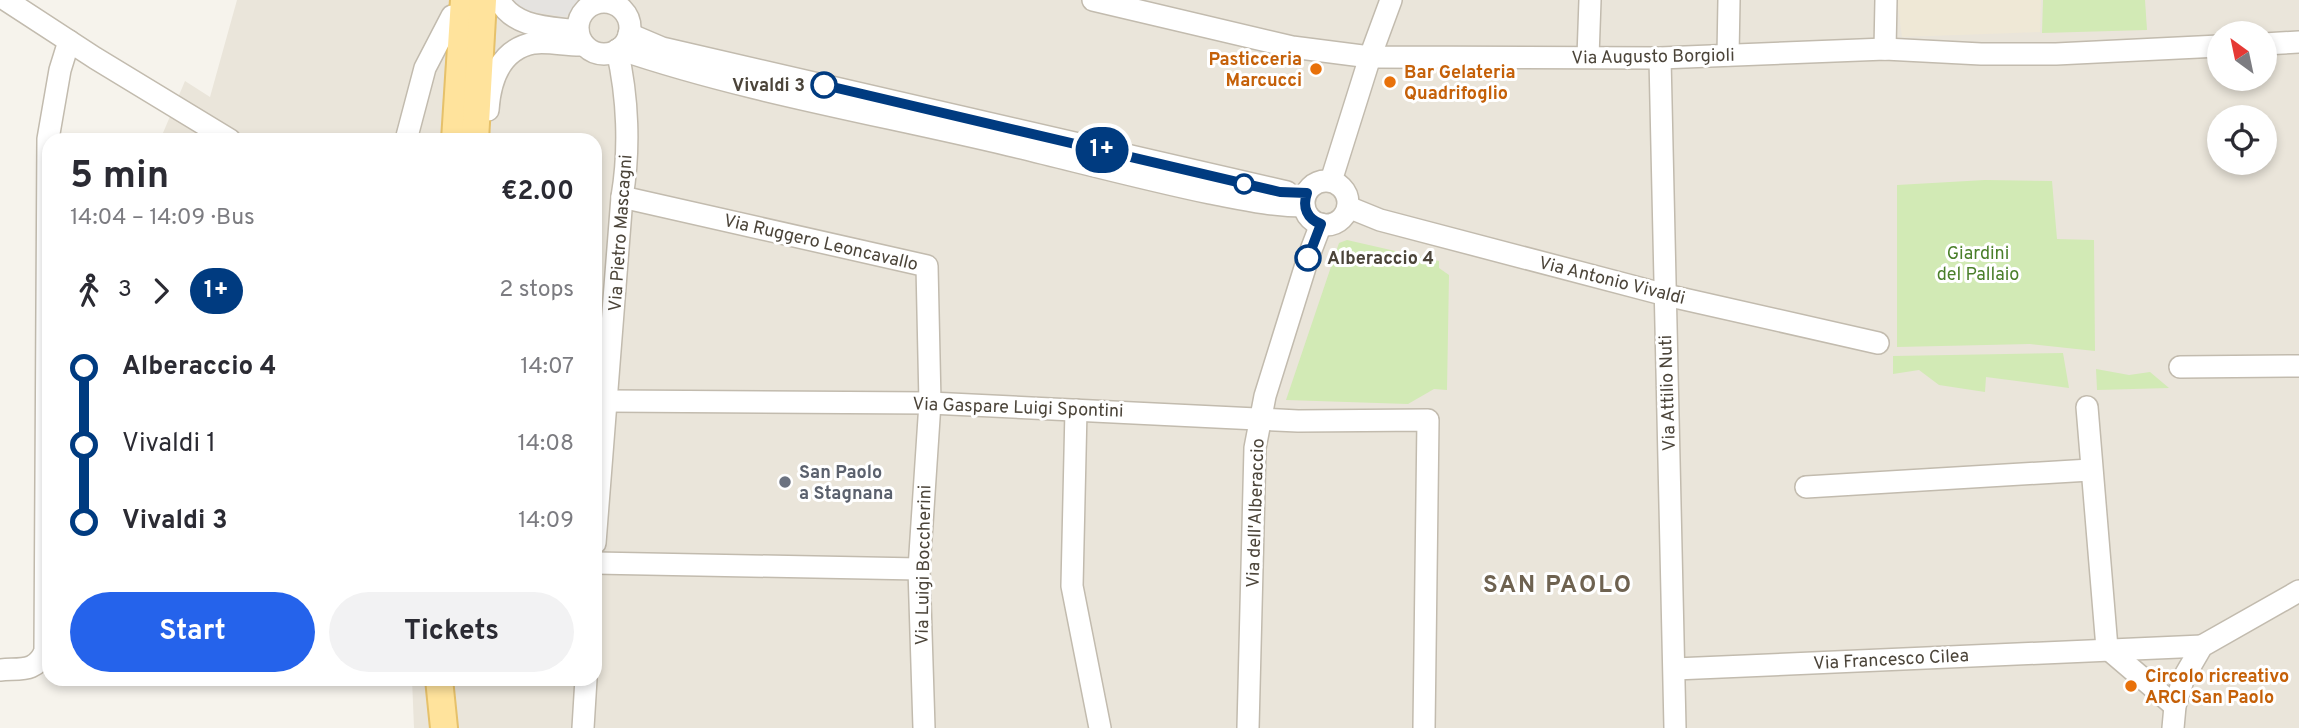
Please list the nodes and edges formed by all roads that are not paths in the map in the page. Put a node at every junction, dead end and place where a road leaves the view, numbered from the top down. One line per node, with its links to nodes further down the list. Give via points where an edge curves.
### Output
1 (6, 0): 12 (street)
2 (482, 0): 26 (main road)
3 (499, 0): 11 (street, via 522,22)
4 (1391, 0): 19 (street)
5 (1590, 0): 20 (street)
6 (1729, 0): 18 (street)
7 (1886, 0): 17 (street)
8 (1105, 1): 19 (street, Via Augusto Borgioli, via 1292,47)
9 (614, 3): 11 (street, via 596,3 582,13); 15 (street, via 629,19)
10 (455, 5): 24 (street, via 425,68); 25 (main road, via 460,68)
11 (581, 38): 15 (street, via 600,54); 27 (street, via 534,43 506,57 491,83)
12 (69, 41): 22 (street); 23 (street)
13 (2299, 42): 14 (street)
14 (2277, 43)
15 (622, 44): 29 (street, Via Pietro Mascagni, via 627,168); 30 (street, via 659,62 754,88 903,119 1171,185 1277,206)
16 (2207, 47): 17 (street, Via Augusto Borgioli, via 2056,54)
17 (1885, 49): 18 (street, Via Augusto Borgioli)
18 (1728, 55): 21 (street, Via Augusto Borgioli)
19 (1370, 57): 20 (street, Via Augusto Borgioli); 28 (street)
20 (1588, 57): 21 (street, Via Augusto Borgioli)
21 (1660, 58): 33 (street, Via Attilio Nuti)
22 (49, 133)
23 (219, 133)
24 (408, 133)
25 (455, 133)
26 (475, 133)
27 (485, 133)
28 (1331, 181): 30 (street, via 1319,182); 31 (street, via 1343,188)
29 (622, 197): 37 (street, Via Pietro Mascagni); 38 (street, Via Ruggero Leoncavallo, via 927,266)
30 (1305, 199): 32 (street, via 1311,219)
31 (1348, 207): 32 (street, via 1336,222); 33 (street, Via Antonio Vivaldi, via 1380,220)
32 (1321, 224): 41 (street, Via dell'Alberaccio)
33 (1666, 295): 34 (street, Via Antonio Vivaldi); 51 (street, Via Attilio Nuti)
34 (1878, 343)
35 (2299, 366): 36 (street)
36 (2180, 367)
37 (608, 401): 38 (street, Via Gaspare Luigi Spontini); 42 (street, Via Pietro Mascagni)
38 (930, 403): 40 (street, Via Gaspare Luigi Spontini); 46 (street, Via Luigi Boccherini)
39 (2087, 407): 43 (street)
40 (1076, 410): 41 (street, Via Gaspare Luigi Spontini); 61 (street, via 1072,586)
41 (1260, 417): 62 (street, Via dell'Alberaccio, via 1255,448); 63 (street, Via Gaspare Luigi Spontini, via 1428,420)
42 (602, 467)
43 (2090, 470): 44 (street); 49 (street)
44 (1806, 487)
45 (602, 563): 46 (street)
46 (919, 569): 60 (street, Via Luigi Boccherini)
47 (2299, 591): 48 (street)
48 (2202, 646): 49 (street, Via Francesco Cilea); 56 (street, via 2184,677)
49 (2106, 648): 51 (street, Via Francesco Cilea); 56 (street)
50 (42, 658): 52 (street, via 33,667)
51 (1675, 669): 64 (street, Via Attilio Nuti)
52 (0, 670)
53 (440, 686): 57 (main road)
54 (458, 686): 58 (main road)
55 (586, 686): 59 (street)
56 (2175, 706): 65 (street)
57 (444, 728)
58 (461, 728)
59 (583, 728)
60 (923, 728)
61 (1100, 728)
62 (1248, 728)
63 (1424, 728)
64 (1675, 728)
65 (2173, 728)

